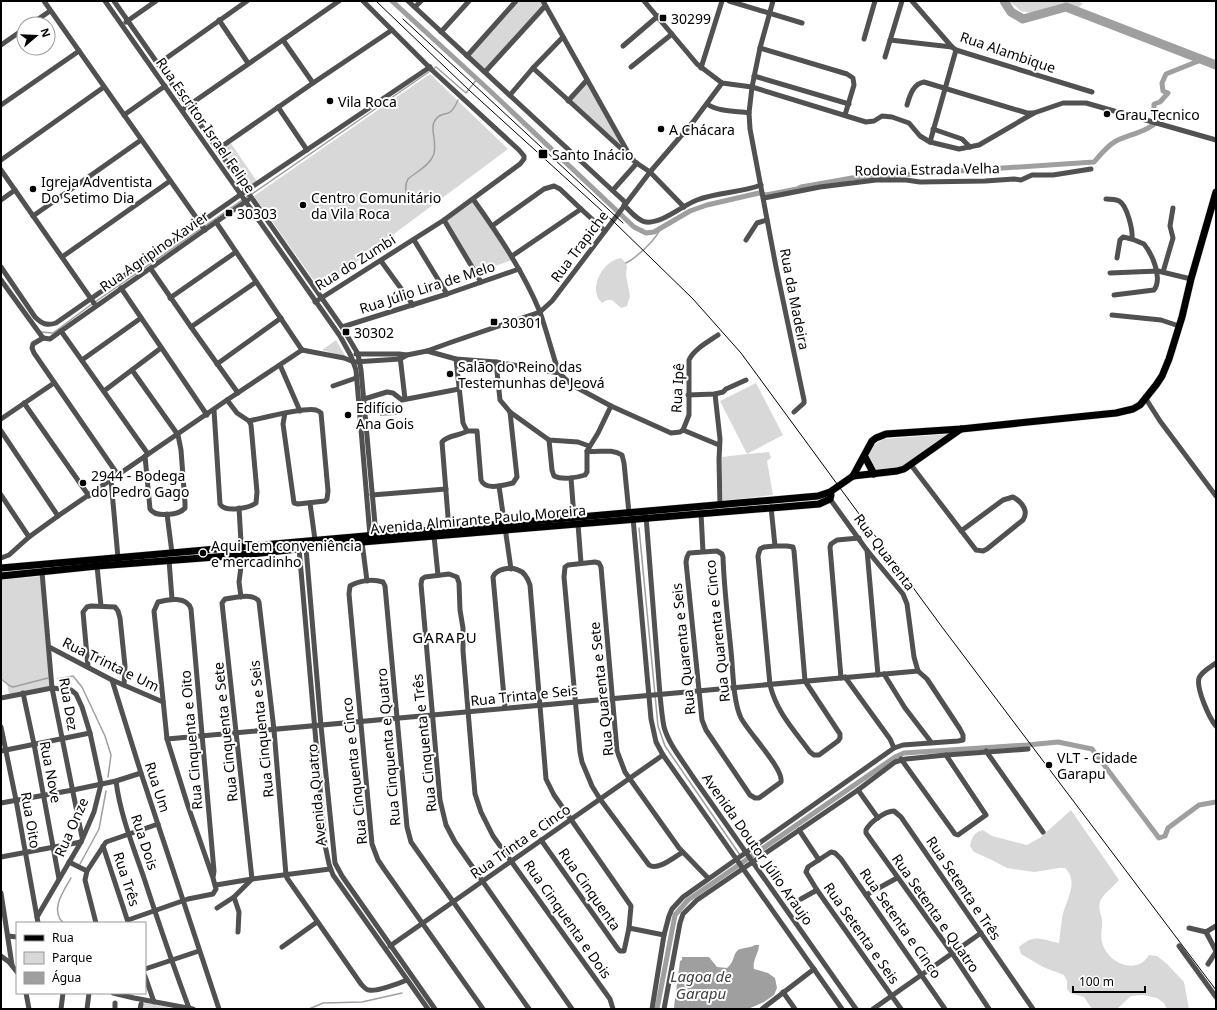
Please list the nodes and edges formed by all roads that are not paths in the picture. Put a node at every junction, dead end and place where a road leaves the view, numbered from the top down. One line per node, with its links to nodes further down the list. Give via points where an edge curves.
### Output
1 (44, 1): 21 (street)
2 (106, 1): 28 (street, Rua Escritor Israel Felipe)
3 (114, 1): 26 (street, Rua Escritor Israel Felipe)
4 (156, 1): 26 (street)
5 (247, 1): 25 (street)
6 (339, 1): 35 (street)
7 (363, 1): 29 (street)
8 (408, 1): 20 (street)
9 (421, 1): 20 (street)
10 (469, 1): 30 (street)
11 (516, 1): 42 (street)
12 (644, 1): 24 (street)
13 (722, 1): 48 (street)
14 (729, 1): 22 (street)
15 (773, 1): 22 (street, Rua da Madeira)
16 (874, 1): 34 (street)
17 (902, 1): 36 (street)
18 (912, 1): 40 (street, Rua Alambique)
19 (544, 3): 33 (street); 50 (street)
20 (415, 7): 30 (street)
21 (50, 11): 23 (street); 41 (street)
22 (770, 14): 27 (street); 39 (street, Rua da Madeira)
23 (43, 16)
24 (658, 16): 31 (street); 38 (street)
25 (219, 20): 44 (street); 45 (street)
26 (128, 21): 28 (street); 45 (street, Rua Escritor Israel Felipe)
27 (802, 23)
28 (122, 25): 55 (street, Rua Escritor Israel Felipe)
29 (392, 30): 49 (street); 53 (street)
30 (441, 32): 42 (street)
31 (672, 34): 46 (street); 48 (street)
32 (16, 35): 37 (street)
33 (563, 37): 47 (street); 52 (street)
34 (864, 39)
35 (283, 40): 44 (street); 53 (street)
36 (890, 40): 40 (street); 43 (street)
37 (1, 45)
38 (623, 46)
39 (760, 48): 51 (street, Rua da Madeira); 63 (street, via 851,76 855,81)
40 (954, 48): 58 (street); 59 (street, Rua Alambique)
41 (79, 51): 56 (street); 64 (street)
42 (467, 56): 50 (street)
43 (885, 57)
44 (248, 63): 66 (street)
45 (158, 64): 66 (street, Rua Escritor Israel Felipe)
46 (631, 67)
47 (533, 68): 60 (street); 61 (street)
48 (701, 68): 54 (street)
49 (431, 69): 79 (street); 95 (street, Rua do Zumbi, via 524,156 520,164)
50 (485, 72): 60 (street)
51 (754, 76): 57 (street, Rua da Madeira); 63 (street)
52 (587, 80): 61 (street); 80 (street)
53 (313, 82): 67 (street)
54 (722, 83): 57 (street); 62 (street, Rua Trapiche)
55 (165, 86): 68 (street, Rua Escritor Israel Felipe); 71 (street)
56 (104, 87): 71 (street); 81 (street)
57 (752, 88): 69 (street, Rua da Madeira); 72 (street)
58 (945, 88): 65 (street, via 921,82 912,90); 70 (street); 73 (street)
59 (1092, 92)
60 (510, 95): 89 (street)
61 (568, 101): 80 (street)
62 (707, 104): 69 (street, via 724,110); 85 (street, Rua Trapiche)
63 (848, 104): 72 (street)
64 (1, 105)
65 (907, 105)
66 (188, 106): 68 (street); 78 (street, Rua Escritor Israel Felipe)
67 (278, 107): 78 (street); 79 (street)
68 (182, 110): 92 (street, Rua Escritor Israel Felipe)
69 (749, 113): 87 (street, Rua da Madeira)
70 (1034, 113): 75 (street, via 1063,103 1086,103); 77 (street, via 979,145)
71 (124, 115): 74 (street)
72 (845, 115): 76 (street, via 871,122 882,116 892,117 909,123 920,136)
73 (933, 129): 76 (street); 77 (street, via 962,139)
74 (141, 140): 86 (street); 103 (street)
75 (1216, 140)
76 (930, 142): 77 (street, via 953,148)
77 (970, 147)
78 (218, 149): 90 (street, Rua Escritor Israel Felipe)
79 (307, 150): 90 (street)
80 (630, 156): 82 (street)
81 (1, 160)
82 (637, 163): 85 (street); 89 (street)
83 (1091, 169): 93 (street, Rodovia Estrada Velha, via 1053,175 1032,175 1021,180 876,180)
84 (1, 170): 88 (street)
85 (650, 172): 99 (street, Rua Trapiche); 100 (street)
86 (170, 181): 107 (street); 115 (street)
87 (761, 186): 93 (street, Rua da Madeira); 100 (street, via 710,196)
88 (15, 190): 97 (street); 103 (street)
89 (613, 190): 99 (street)
90 (246, 191): 92 (street); 94 (street, Rua Escritor Israel Felipe)
91 (1216, 192): 123 (main road, Avenida Almirante Paulo Moreira)
92 (240, 195): 98 (street, Rua Escritor Israel Felipe); 107 (street)
93 (763, 197): 105 (street, Rua da Madeira)
94 (251, 198): 98 (street, Rua Agripino Xavier); 130 (street, Rua Escritor Israel Felipe)
95 (473, 198): 104 (street, Rua do Zumbi); 108 (street)
96 (1106, 199): 110 (street, via 1121,202 1129,220)
97 (1, 200)
98 (245, 202): 106 (street, Rua Agripino Xavier); 132 (street, Rua Escritor Israel Felipe)
99 (624, 206): 100 (street, via 645,222 654,222); 109 (street, Rua Trapiche)
100 (684, 207)
101 (1173, 208): 121 (street, via 1170,226 1173,238)
102 (581, 210): 108 (street, via 554,186 544,189); 109 (street); 114 (street)
103 (33, 216): 115 (street)
104 (444, 220): 111 (street, Rua do Zumbi); 126 (street)
105 (767, 220): 112 (street, via 757,223); 179 (street, Rua da Madeira, via 804,400 803,405)
106 (216, 222): 107 (street, Rua Agripino Xavier); 113 (street)
107 (203, 226): 119 (street, Rua Agripino Xavier); 133 (street)
108 (492, 226): 114 (street)
109 (606, 231): 135 (street, Rua Trapiche, via 552,301)
110 (1132, 239): 116 (street, via 1121,238); 121 (street, via 1146,246)
111 (414, 240): 117 (street, Rua do Zumbi); 128 (street)
112 (746, 240)
113 (236, 252): 125 (street); 131 (street)
114 (512, 256): 120 (street)
115 (62, 257): 133 (street)
116 (1117, 258)
117 (381, 261): 130 (street, Rua do Zumbi); 134 (street)
118 (1, 267): 133 (street, via 35,317 45,325 56,323)
119 (151, 268): 127 (street, Rua Agripino Xavier); 131 (street)
120 (519, 269): 126 (street, Rua Júlio Lira de Melo); 135 (street)
121 (1160, 272): 122 (street); 123 (street); 129 (street, via 1154,290)
122 (1110, 273)
123 (1191, 279): 139 (main road, Avenida Almirante Paulo Moreira)
124 (1, 280): 144 (street)
125 (256, 282): 138 (street); 140 (street)
126 (481, 282): 128 (street, Rua Júlio Lira de Melo)
127 (121, 288): 133 (street, Rua Agripino Xavier); 137 (street)
128 (447, 294): 134 (street, Rua Júlio Lira de Melo)
129 (1114, 295)
130 (322, 297): 132 (street, Rua do Zumbi); 141 (street, Rua Escritor Israel Felipe)
131 (170, 298): 140 (street)
132 (315, 302): 149 (street, Rua Escritor Israel Felipe)
133 (93, 303): 142 (street)
134 (413, 306): 141 (street, Rua Júlio Lira de Melo)
135 (540, 312): 147 (street, Rua Trapiche); 160 (street)
136 (1112, 315): 139 (street, via 1162,320)
137 (141, 318): 145 (street); 153 (street)
138 (281, 318): 146 (street); 157 (street)
139 (1179, 326): 172 (main road, Avenida Almirante Paulo Moreira, via 1162,376)
140 (191, 327): 157 (street)
141 (342, 327): 148 (street, Rua Escritor Israel Felipe)
142 (61, 332): 144 (street, via 50,339); 153 (street)
143 (718, 335): 169 (street, Rua Ipê, via 691,356 688,366)
144 (43, 338): 163 (street, via 33,344 32,348)
145 (162, 348): 159 (street); 181 (street)
146 (302, 350): 151 (street, Rua Trapiche); 158 (street)
147 (427, 351): 150 (street, Rua Trapiche); 152 (street)
148 (358, 354): 149 (street, Rua Trapiche); 150 (street, Rua Trapiche); 156 (street, Rua Escritor Israel Felipe)
149 (351, 356): 151 (street, Rua Trapiche); 154 (street, Rua Escritor Israel Felipe)
150 (400, 356): 156 (street, Rua Trapiche); 171 (street)
151 (344, 358): 154 (street, Rua Trapiche)
152 (456, 359): 155 (street); 165 (street)
153 (82, 360): 166 (street)
154 (354, 362): 156 (street, Rua Trapiche); 161 (street, Rua Escritor Israel Felipe)
155 (496, 362): 160 (street); 178 (street, via 500,400)
156 (360, 363): 170 (street, Rua Escritor Israel Felipe)
157 (216, 364): 167 (street)
158 (280, 365): 167 (street); 177 (street)
159 (132, 370): 166 (street); 188 (street)
160 (559, 373): 175 (street, via 572,385)
161 (356, 378): 164 (street); 190 (street, Rua Escritor Israel Felipe)
162 (746, 380): 168 (street)
163 (54, 383): 174 (street); 197 (street)
164 (333, 386)
165 (459, 389): 171 (street); 187 (street, via 462,418)
166 (104, 391): 193 (street)
167 (238, 393): 173 (street)
168 (715, 394): 169 (street); 191 (street)
169 (688, 395): 185 (street, Rua Ipê, via 688,415)
170 (364, 399): 171 (street, via 387,392 402,400); 190 (street, Rua Escritor Israel Felipe)
171 (405, 399)
172 (1146, 399): 184 (main road, Avenida Almirante Paulo Moreira, via 1133,409 1116,413); 207 (street)
173 (227, 400): 176 (street); 183 (street, via 237,413)
174 (24, 403): 182 (street); 206 (street)
175 (611, 406): 185 (street, via 671,433); 192 (street)
176 (214, 410): 181 (street); 211 (street, via 220,504 224,509)
177 (300, 411): 180 (street); 208 (street, via 315,409 321,413 328,495 325,501)
178 (510, 412): 189 (street); 201 (street, via 517,477 513,483)
179 (794, 412)
180 (285, 413): 183 (street); 208 (street, via 283,424 294,504)
181 (207, 415): 188 (street)
182 (1, 419)
183 (249, 421): 211 (street, via 257,499 252,506)
184 (961, 428): 194 (main road, Avenida Almirante Paulo Moreira, via 886,434 872,441); 195 (main road)
185 (683, 430): 191 (street)
186 (1, 431): 217 (street)
187 (467, 431): 201 (street, via 477,431 482,483 486,486); 202 (street, via 442,442)
188 (178, 434): 193 (street); 214 (street, via 185,508 181,512)
189 (549, 440): 192 (street, via 578,442); 199 (street, via 553,474 556,478)
190 (365, 445): 204 (street); 222 (street)
191 (719, 445): 209 (street)
192 (588, 448): 199 (street, via 586,474); 215 (street, via 595,452 608,451 622,455)
193 (147, 455): 197 (street); 214 (street, via 150,509 156,514)
194 (864, 457): 196 (main road); 198 (main road, Avenida Almirante Paulo Moreira)
195 (911, 465): 196 (main road, via 901,471); 221 (street)
196 (874, 474): 198 (main road)
197 (118, 475): 200 (street)
198 (852, 476): 205 (main road, Avenida Almirante Paulo Moreira)
199 (571, 478): 218 (street)
200 (111, 480): 206 (street); 236 (street)
201 (499, 486): 219 (street)
202 (446, 489): 204 (street); 220 (street)
203 (1, 495): 224 (street)
204 (372, 495): 222 (street)
205 (830, 495): 210 (main road, Avenida Almirante Paulo Moreira); 212 (main road, Avenida Almirante Paulo Moreira, via 828,501 819,504); 225 (street, Rua Quarenta)
206 (89, 496): 217 (street)
207 (1216, 496)
208 (310, 503): 226 (street)
209 (720, 505): 210 (main road, Avenida Almirante Paulo Moreira); 216 (main road, Avenida Almirante Paulo Moreira)
210 (758, 505): 212 (main road, Avenida Almirante Paulo Moreira); 213 (main road, Avenida Almirante Paulo Moreira)
211 (239, 508): 229 (street)
212 (771, 508): 228 (street)
213 (700, 513): 216 (main road, Avenida Almirante Paulo Moreira); 232 (street, Rua Quarenta e Cinco)
214 (167, 514): 234 (street)
215 (632, 515): 216 (main road, Avenida Almirante Paulo Moreira); 218 (main road, Avenida Almirante Paulo Moreira); 262 (street)
216 (646, 515): 262 (street)
217 (58, 516): 224 (street)
218 (576, 520): 219 (main road, Avenida Almirante Paulo Moreira); 237 (street)
219 (504, 527): 220 (main road, Avenida Almirante Paulo Moreira); 223 (main road, Avenida Almirante Paulo Moreira); 240 (street)
220 (449, 529): 222 (main road, Avenida Almirante Paulo Moreira)
221 (961, 531): 221 (street, via 976,550 983,551 1023,520 1026,511 1016,498 1009,498)
222 (373, 536): 226 (main road, Avenida Almirante Paulo Moreira)
223 (434, 536): 227 (main road, Avenida Almirante Paulo Moreira); 242 (street)
224 (29, 537): 235 (street, via 9,556)
225 (859, 538): 231 (street, Rua Quarenta); 253 (street, via 837,540 830,548)
226 (314, 540): 229 (main road, Avenida Almirante Paulo Moreira)
227 (362, 542): 230 (main road, Avenida Almirante Paulo Moreira); 244 (street)
228 (775, 546): 255 (street, via 790,546 794,550); 257 (street, via 760,549 758,556)
229 (241, 547): 233 (street); 234 (main road, Avenida Almirante Paulo Moreira)
230 (302, 548): 233 (main road, Avenida Almirante Paulo Moreira); 273 (street, Avenida Quatro); 274 (street, Avenida Quatro)
231 (866, 548): 251 (street, Rua Quarenta, via 906,599); 252 (street)
232 (704, 552): 258 (street, Rua Quarenta e Cinco, via 717,551 723,557); 260 (street, Rua Quarenta e Seis, via 689,553 686,562)
233 (242, 555): 234 (main road, Avenida Almirante Paulo Moreira); 245 (street, via 239,582)
234 (171, 556): 236 (main road, Avenida Almirante Paulo Moreira); 238 (main road, Avenida Almirante Paulo Moreira); 246 (street)
235 (1, 558): 239 (street)
236 (118, 558): 239 (main road, Avenida Almirante Paulo Moreira)
237 (581, 563): 264 (street, Rua Quarenta e Sete, via 599,563 602,572); 266 (street, via 565,567 564,577)
238 (97, 566): 241 (main road, Avenida Almirante Paulo Moreira); 247 (street)
239 (2, 568)
240 (511, 568): 267 (street, via 526,576 530,585); 268 (street, via 494,574 493,582)
241 (42, 572): 243 (main road, Avenida Almirante Paulo Moreira); 248 (street, Rua Dez)
242 (438, 575): 269 (street, Rua Cinquenta e Dois, via 449,574 457,577 459,584); 270 (street, Rua Cinquenta e Três, via 422,579)
243 (1, 576)
244 (367, 581): 271 (street, Rua Cinquenta e Quatro, via 381,581 385,586); 272 (street, Rua Cinquenta e Cinco, via 353,584 349,589)
245 (241, 597): 277 (street, Rua Cinquenta e Seis, via 255,597 258,600); 279 (street, Rua Cinquenta e Sete, via 225,599 222,603)
246 (172, 599): 265 (street, via 158,602 154,611); 280 (street, Rua Cinquenta e Oito, via 187,602 191,609)
247 (101, 606): 250 (street, via 87,607 83,612); 256 (street, via 116,607 118,611 125,666)
248 (49, 647): 250 (street, Rua Trinta e Um); 259 (street, Rua Dez)
249 (1216, 663): 275 (street, via 1202,673 1199,684 1208,713)
250 (88, 667): 254 (street, Rua Trinta e Um)
251 (918, 671): 252 (street, Rua Trinta e Seis); 283 (street, via 927,679 962,732 962,740)
252 (881, 675): 253 (street, Rua Trinta e Seis); 283 (street)
253 (843, 678): 255 (street, Rua Trinta e Seis); 285 (street, via 890,739)
254 (112, 680): 256 (street, Rua Trinta e Um); 292 (street, Rua Um)
255 (805, 681): 257 (street, Rua Trinta e Seis); 257 (street, via 840,734 836,744 819,755 810,752 780,711)
256 (124, 685): 265 (street, Rua Trinta e Um)
257 (770, 685): 258 (street, Rua Trinta e Seis)
258 (734, 687): 260 (street, Rua Trinta e Seis); 293 (street, Rua Quarenta e Cinco, via 740,717)
259 (52, 688): 261 (street); 278 (street, Rua Onze, via 71,690 79,700); 281 (street, Rua Dez)
260 (698, 690): 262 (street, Rua Trinta e Seis); 293 (street, Rua Quarenta e Seis, via 703,725 750,795 755,798 764,795 781,782)
261 (23, 693): 263 (street); 284 (street, Rua Nove)
262 (655, 696): 264 (street, Rua Trinta e Seis); 289 (street, via 652,730); 316 (street, Avenida Doutor Júlio Araujo, via 671,743)
263 (1, 698)
264 (612, 698): 266 (street, Rua Trinta e Seis); 294 (street, Rua Quarenta e Sete, via 617,751)
265 (162, 702): 282 (street)
266 (576, 702): 267 (street, Rua Trinta e Seis); 300 (street, via 582,762)
267 (540, 706): 268 (street, Rua Trinta e Seis); 304 (street, via 546,780)
268 (505, 708): 269 (street, Rua Trinta e Seis)
269 (469, 713): 270 (street, Rua Trinta e Seis); 318 (street, Rua Cinquenta e Dois, via 477,802 489,828)
270 (433, 715): 271 (street, Rua Trinta e Seis); 331 (street, Rua Cinquenta e Três, via 440,800 444,818 449,832)
271 (396, 718): 272 (street, Rua Trinta e Seis); 339 (street, Rua Cinquenta e Quatro, via 408,834)
272 (360, 722): 274 (street, Rua Trinta e Seis); 347 (street, Rua Cinquenta e Cinco, via 374,852)
273 (314, 726): 274 (street, Rua Trinta e Seis); 277 (street, Rua Trinta e Seis); 322 (street, Avenida Quatro, via 325,845)
274 (321, 726): 357 (street, Avenida Quatro, via 335,863)
275 (1216, 726)
276 (1, 727): 287 (street, Rua Oito)
277 (274, 730): 279 (street, Rua Trinta e Seis); 325 (street, Rua Cinquenta e Seis)
278 (90, 733): 281 (street); 296 (street, Rua Onze)
279 (237, 734): 280 (street, Rua Trinta e Seis); 330 (street, Rua Cinquenta e Sete)
280 (202, 737): 282 (street, Rua Trinta e Seis); 326 (street, Rua Cinquenta e Oito)
281 (63, 738): 284 (street); 297 (street, Rua Dez)
282 (167, 740): 326 (street)
283 (931, 742): 285 (street)
284 (34, 744): 287 (street); 299 (street, Rua Nove)
285 (894, 748): 316 (street)
286 (1028, 749): 288 (street)
287 (3, 750): 301 (street, Rua Oito)
288 (986, 752): 290 (street); 308 (street)
289 (663, 755): 294 (street, Rua Trinta e Cinco); 316 (street)
290 (946, 755): 291 (street); 291 (street, via 986,815 958,835)
291 (902, 759): 298 (street)
292 (141, 773): 295 (street); 305 (street, Rua Um)
293 (780, 774)
294 (629, 778): 300 (street, Rua Trinta e Cinco); 315 (street, Rua Quarenta e Sete)
295 (116, 781): 296 (street); 309 (street, Rua Dois, via 118,798)
296 (101, 784): 297 (street); 310 (street, Rua Onze, via 94,812)
297 (73, 790): 299 (street); 310 (street, Rua Dez)
298 (858, 790): 303 (street); 306 (street)
299 (44, 796): 301 (street); 313 (street, Rua Nove)
300 (600, 799): 304 (street, Rua Trinta e Cinco); 315 (street, via 652,867)
301 (16, 800): 302 (street); 314 (street, Rua Oito)
302 (1, 803)
303 (878, 818): 307 (street, Rua Setenta e Três); 353 (street, Rua Setenta e Três, via 890,811 897,813)
304 (571, 820): 311 (street, Rua Trinta e Cinco); 349 (street, via 631,906)
305 (158, 824): 309 (street); 338 (street, Rua Um)
306 (799, 830): 319 (street); 321 (street)
307 (866, 830): 328 (street, Rua Setenta e Quatro, via 869,839)
308 (1043, 832)
309 (129, 834): 312 (street, via 109,841); 341 (street, Rua Dois)
310 (81, 840): 313 (street); 320 (street, Rua Onze)
311 (541, 840): 318 (street, Rua Trinta e Cinco); 349 (street, Rua Cinquenta, via 620,951 626,948)
312 (103, 846): 324 (street); 345 (street, Rua Três)
313 (52, 847): 314 (street); 329 (street, Rua Nove)
314 (25, 852): 317 (street); 342 (street, Rua Oito)
315 (683, 852): 327 (street, Rua Quarenta e Sete)
316 (742, 856): 321 (street, Avenida Doutor Júlio Araujo); 323 (street, Avenida Doutor Júlio Araujo); 327 (street)
317 (1, 857)
318 (512, 860): 331 (street, Rua Trinta e Cinco); 390 (street, Rua Cinquenta e Dois)
319 (819, 860): 333 (street, Rua Setenta e Seis, via 806,869); 335 (street, Rua Setenta e Cinco, via 831,852 835,853)
320 (69, 862): 324 (street); 329 (street, Rua Onze)
321 (753, 862): 323 (street); 396 (street, Avenida Doutor Júlio Araujo)
322 (330, 869): 325 (street); 371 (street, Avenida Quatro)
323 (743, 869): 368 (street, Avenida Doutor Júlio Araujo); 392 (street, via 697,900 683,914)
324 (86, 874): 344 (street, via 86,887)
325 (286, 875): 330 (street); 346 (street)
326 (213, 878): 332 (street, Rua Cinquenta e Oito)
327 (708, 878): 354 (street, via 677,902)
328 (897, 878): 335 (street); 362 (street, Rua Setenta e Quatro)
329 (59, 879): 342 (street, Rua Onze)
330 (252, 879): 332 (street); 336 (street)
331 (482, 882): 339 (street, Rua Trinta e Cinco); 389 (street, Rua Cinquenta e Três)
332 (216, 885): 338 (street, via 215,892 211,895 198,896)
333 (817, 890): 337 (street); 378 (street, Rua Setenta e Seis)
334 (1, 893): 355 (street)
335 (866, 894): 369 (street, Rua Setenta e Cinco)
336 (234, 897): 340 (street); 351 (street, via 239,912)
337 (801, 899)
338 (184, 902): 341 (street); 360 (street, Rua Um)
339 (452, 902): 347 (street, Rua Trinta e Cinco); 388 (street, Rua Cinquenta e Quatro)
340 (216, 908)
341 (155, 911): 345 (street); 364 (street, Rua Dois)
342 (37, 917): 343 (street)
343 (38, 922)
344 (96, 922)
345 (128, 922)
346 (317, 922): 359 (street); 371 (street, via 367,990 372,991)
347 (423, 923): 357 (street, Rua Trinta e Cinco); 387 (street, Rua Cinquenta e Cinco)
348 (1216, 926): 352 (street)
349 (629, 928): 354 (street)
350 (1189, 928): 352 (street)
351 (238, 932)
352 (1206, 932): 361 (street)
353 (981, 933): 362 (street); 401 (street, Rua Setenta e Três)
354 (664, 935): 391 (street)
355 (8, 936): 356 (street); 366 (street)
356 (16, 937)
357 (390, 946): 386 (street, Avenida Quatro)
358 (1178, 946): 377 (street)
359 (282, 947)
360 (199, 951): 364 (street); 384 (street, Rua Um)
361 (1216, 952): 365 (street)
362 (952, 953): 369 (street); 400 (street, Rua Setenta e Quatro)
363 (1, 956): 366 (street)
364 (171, 960): 367 (street); 383 (street, Rua Dois)
365 (1208, 964)
366 (15, 968)
367 (146, 969)
368 (814, 969): 372 (street); 395 (street, Avenida Doutor Júlio Araujo)
369 (921, 975): 378 (street); 399 (street, Rua Setenta e Cinco)
370 (146, 979): 379 (street)
371 (407, 980): 385 (street, Avenida Quatro)
372 (783, 992): 393 (street); 394 (street)
373 (26, 994): 380 (street)
374 (63, 994): 381 (street)
375 (89, 994): 382 (street)
376 (120, 994): 379 (street)
377 (1215, 995)
378 (892, 996): 397 (street); 398 (street, Rua Setenta e Seis)
379 (154, 1002): 383 (street)
380 (29, 1009)
381 (61, 1009)
382 (88, 1009)
383 (191, 1009)
384 (219, 1009)
385 (428, 1009)
386 (436, 1009)
387 (483, 1009)
388 (529, 1009)
389 (572, 1009)
390 (614, 1009)
391 (652, 1009)
392 (664, 1009)
393 (762, 1009)
394 (794, 1009)
395 (842, 1009)
396 (856, 1009)
397 (873, 1009)
398 (901, 1009)
399 (945, 1009)
400 (990, 1009)
401 (1033, 1009)

